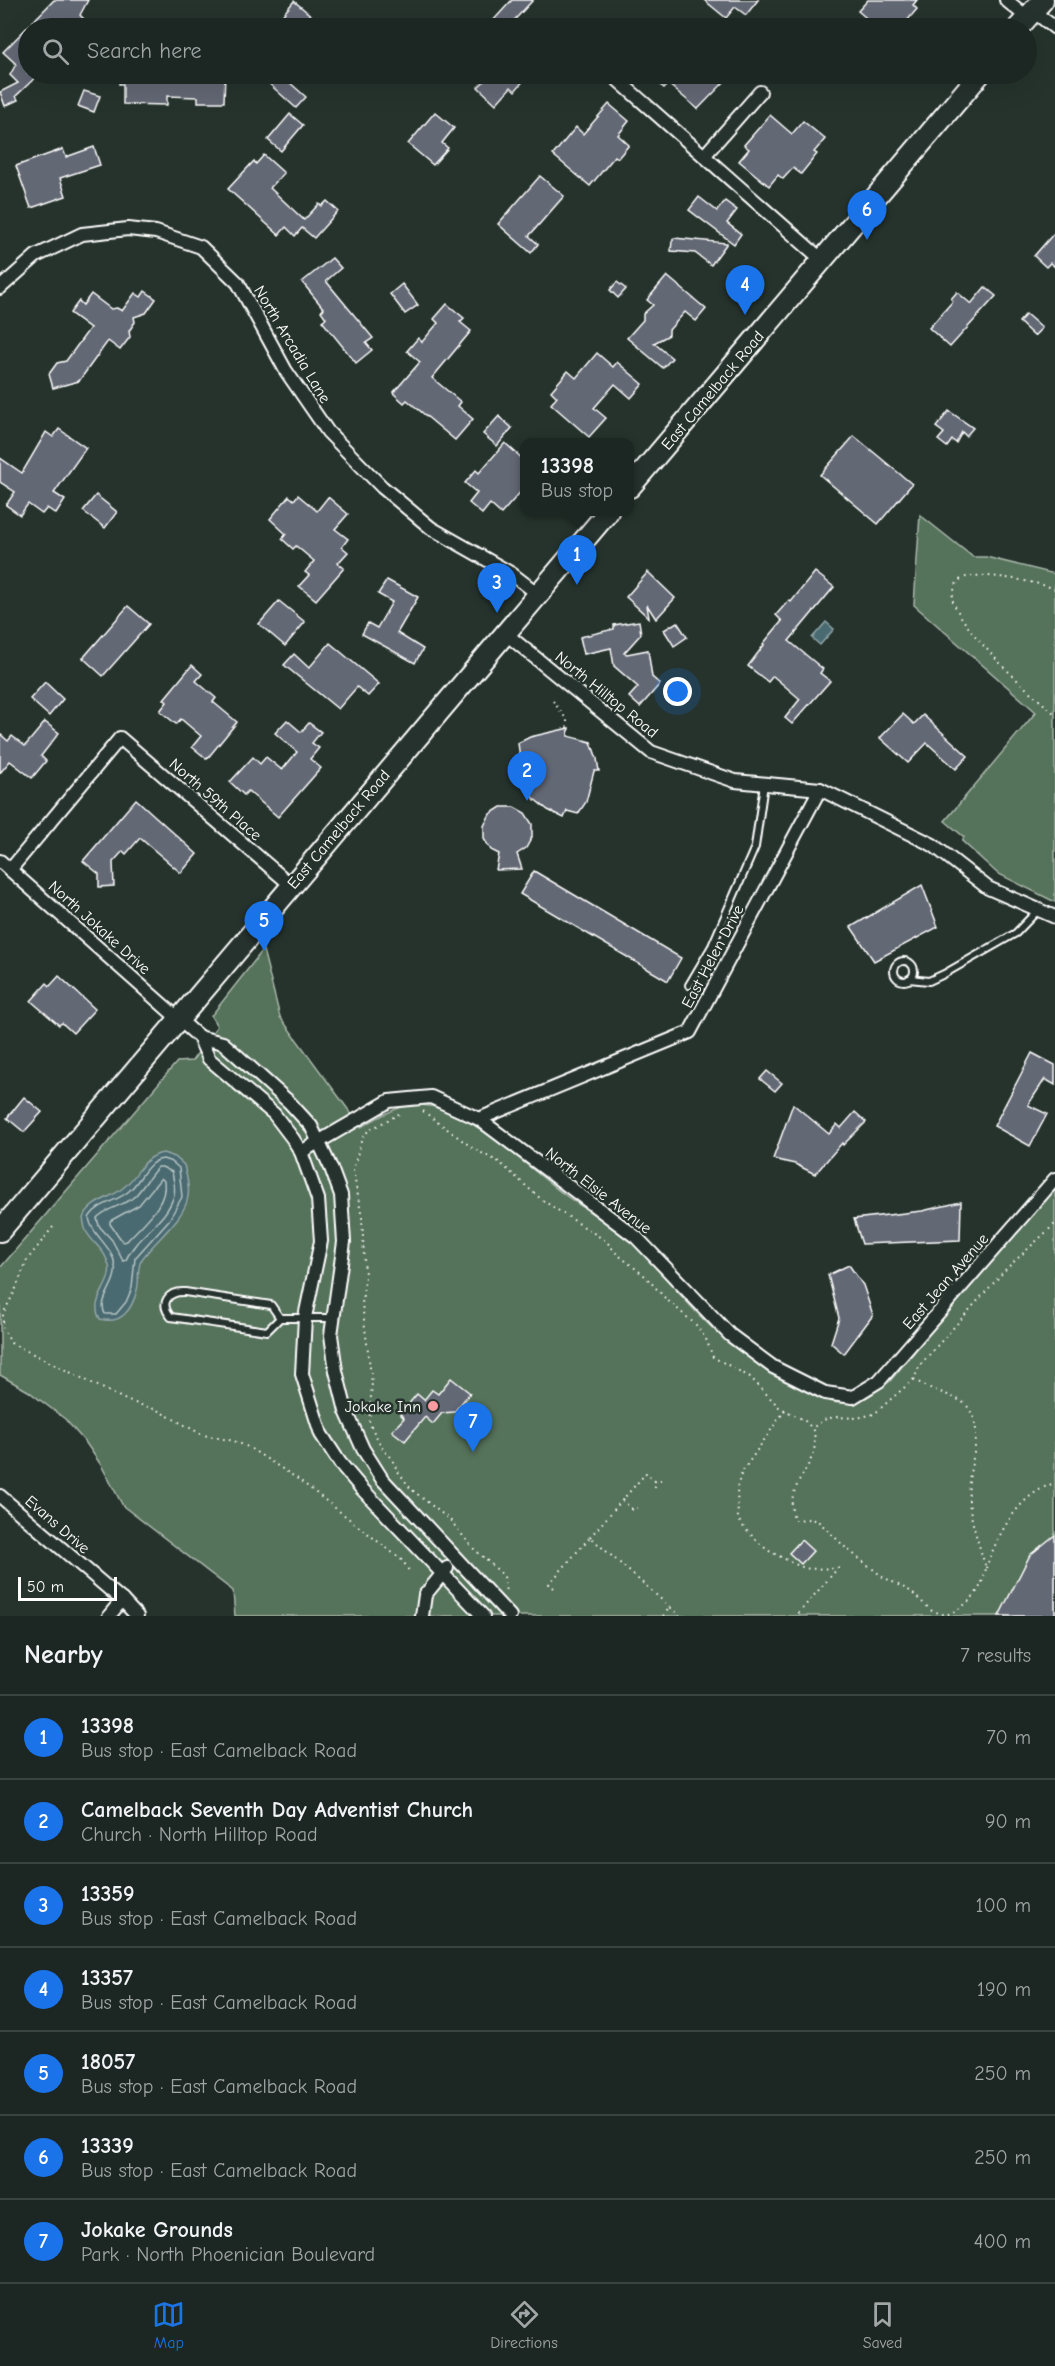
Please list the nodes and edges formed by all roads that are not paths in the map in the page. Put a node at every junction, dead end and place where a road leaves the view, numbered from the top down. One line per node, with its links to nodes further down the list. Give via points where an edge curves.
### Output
1 (1006, 0): 2 (street)
2 (1030, 14): 3 (street)
3 (1055, 28)
4 (622, 84): 7 (street)
5 (972, 84): 8 (main road, East Camelback Road)
6 (760, 92): 7 (street)
7 (704, 156): 8 (street)
8 (822, 260): 10 (main road, East Camelback Road)
9 (0, 288): 12 (street, North Arcadia Lane, via 36,256 82,234 128,229 156,232 201,247 238,283 286,371 336,441 431,528 512,574)
10 (634, 482)
11 (605, 516): 12 (main road, East Camelback Road)
12 (538, 594): 13 (main road, East Camelback Road)
13 (505, 633): 14 (street, North Hilltop Road, via 651,752 735,781); 18 (main road, East Camelback Road)
14 (764, 784): 15 (street, North Hilltop Road); 22 (lane, via 755,847 712,946)
15 (820, 789): 19 (street, North Hilltop Road, via 933,845 988,888); 25 (street, East Helen Drive, via 690,1032)
16 (0, 861): 17 (street, North Jokake Drive)
17 (10, 870): 18 (street, North 59th Place, via 120,738); 23 (street, North Jokake Drive)
18 (291, 885): 23 (main road, East Camelback Road)
19 (1038, 910): 20 (street, North Hilltop Road); 21 (lane, via 1016,933 944,974 929,981)
20 (1055, 917)
21 (909, 979)
22 (689, 985)
23 (178, 1018): 24 (street, North Jokake Drive); 29 (main road, East Camelback Road)
24 (199, 1037): 26 (street, via 223,1043 259,1074 290,1102); 27 (street, via 209,1059 274,1114)
25 (479, 1119): 26 (street, North Elsie Avenue, via 431,1097 389,1101); 33 (street, North Elsie Avenue, via 636,1237 730,1335 773,1367 825,1393)
26 (319, 1141): 27 (street, North Elsie Avenue); 32 (street, via 341,1196 344,1242)
27 (301, 1152): 30 (street, via 318,1199 321,1241)
28 (1055, 1179): 33 (street, East Jean Avenue, via 879,1382)
29 (0, 1231)
30 (305, 1317): 31 (lane); 32 (lane); 36 (street, via 302,1374 321,1434 362,1490)
31 (280, 1318): 31 (lane, via 270,1305 185,1292 169,1296 165,1304 171,1317 267,1331)
32 (332, 1318): 35 (street, via 336,1371 346,1411 363,1449 382,1479)
33 (853, 1397)
34 (0, 1496): 37 (street, Evans Drive)
35 (456, 1559): 36 (street); 42 (street)
36 (442, 1573): 40 (street, via 425,1595); 41 (street)
37 (122, 1600): 38 (street); 39 (street, Evans Drive)
38 (109, 1616)
39 (137, 1616)
40 (422, 1616)
41 (483, 1616)
42 (510, 1616)

